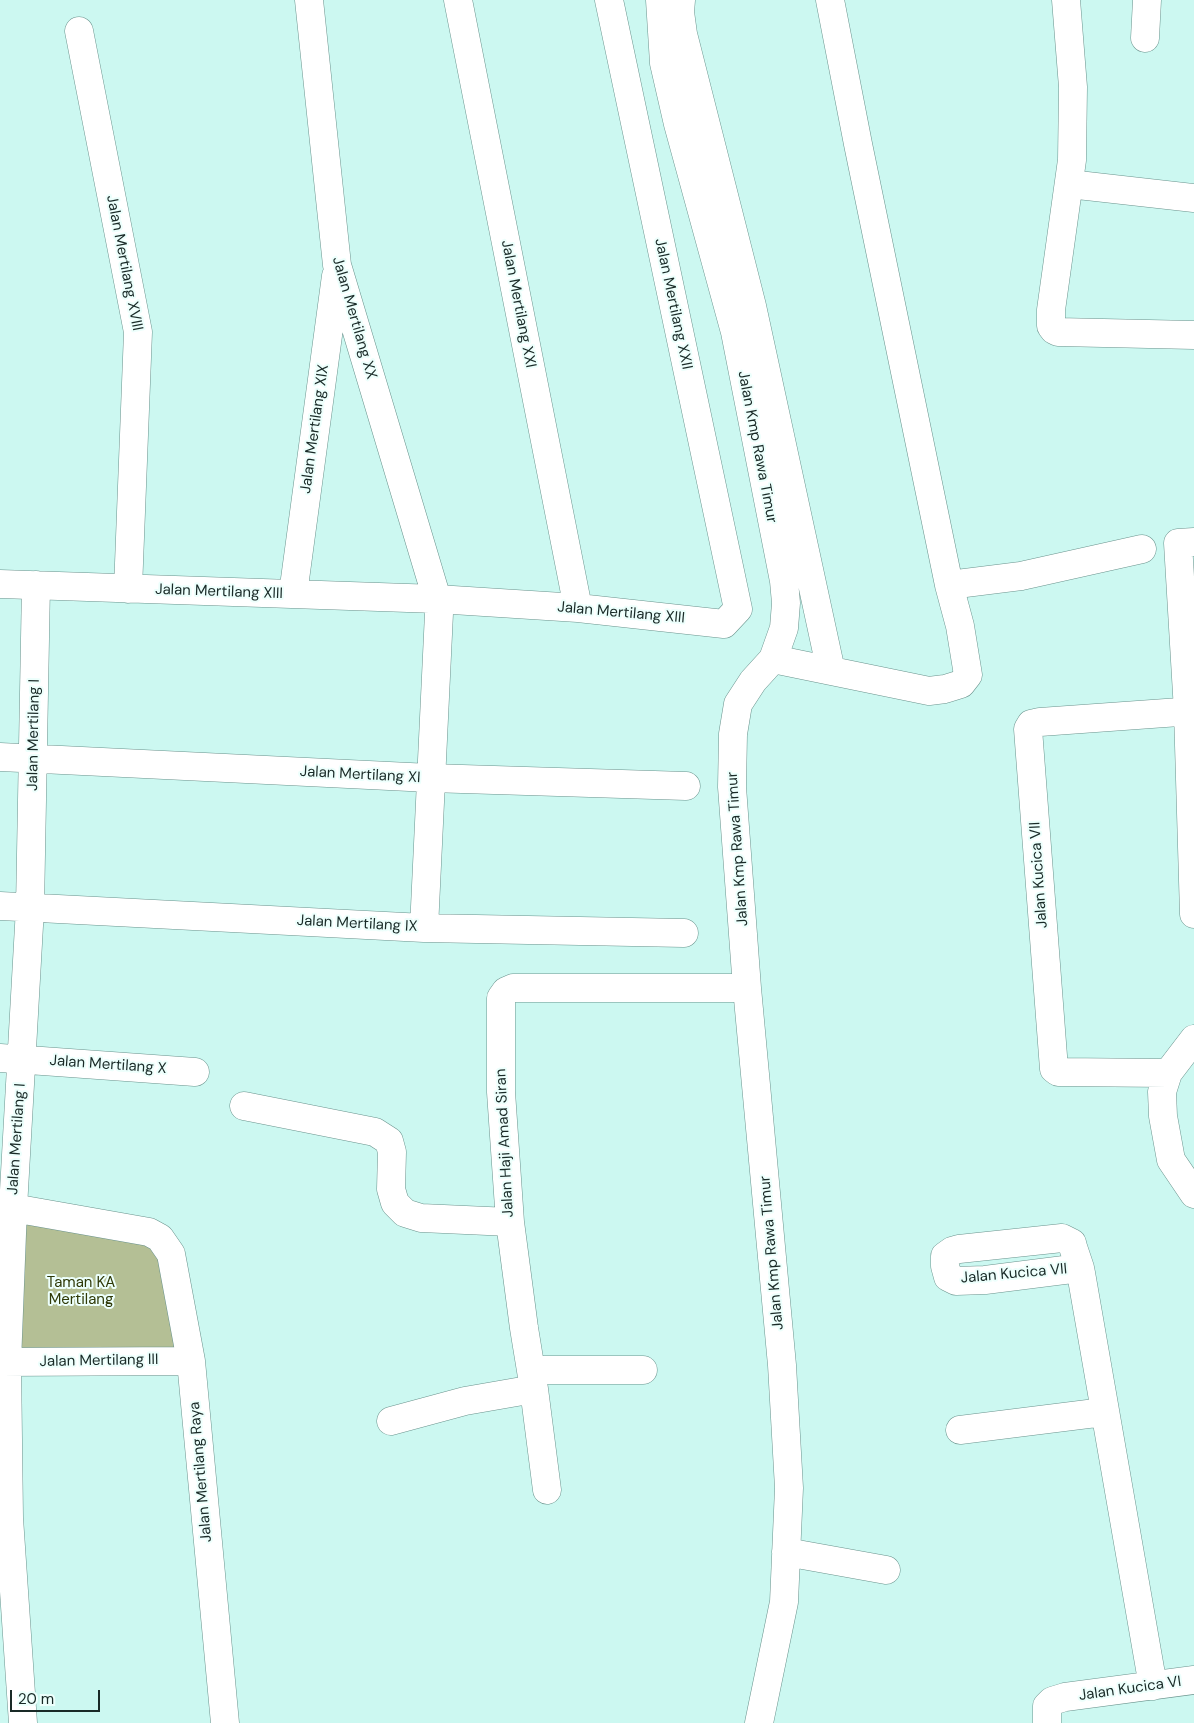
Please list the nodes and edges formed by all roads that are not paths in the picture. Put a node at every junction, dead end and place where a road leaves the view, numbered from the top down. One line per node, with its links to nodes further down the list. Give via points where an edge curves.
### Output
1 (308, 0): 13 (street, Jalan Mertilang XX)
2 (458, 0): 23 (street, Jalan Mertilang XXI)
3 (609, 0): 24 (street, Jalan Mertilang XXII)
4 (660, 0): 25 (street, Jalan Kmp Rawa Timur, via 664,63 735,332 784,581 784,628)
5 (680, 0): 27 (street, via 683,34 752,306)
6 (830, 0): 18 (street)
7 (1066, 0): 11 (street, via 1073,87)
8 (1147, 0): 10 (street)
9 (79, 31): 20 (street, Jalan Mertilang XVIII, via 138,332)
10 (1145, 38)
11 (1069, 184): 12 (street); 14 (street, via 1050,326 1058,332)
12 (1194, 198)
13 (337, 265): 21 (street, Jalan Mertilang XIX); 22 (street, Jalan Mertilang XX)
14 (1194, 335)
15 (1194, 542): 26 (street, via 1178,543)
16 (1142, 549): 18 (street, via 1021,576)
17 (0, 584): 19 (street, Jalan Mertilang XIII)
18 (949, 585): 27 (street, via 968,675 961,684 929,691)
19 (36, 586): 20 (street, Jalan Mertilang XIII); 30 (street, Jalan Mertilang I)
20 (128, 589): 21 (street, Jalan Mertilang XIII)
21 (294, 594): 22 (street, Jalan Mertilang XIII)
22 (437, 599): 23 (street, Jalan Mertilang XIII); 31 (street, via 439,613)
23 (578, 608): 24 (street, Jalan Mertilang XIII, via 724,624)
24 (738, 609)
25 (773, 659): 27 (street); 38 (street, Jalan Kmp Rawa Timur, via 738,704 734,734 732,787)
26 (1190, 664): 28 (street)
27 (831, 671)
28 (1191, 711): 35 (street); 42 (street, Jalan Kucica VII, via 1040,722 1031,724 1028,729 1054,1069 1058,1072)
29 (0, 757): 30 (street, Jalan Mertilang XI)
30 (34, 759): 31 (street, Jalan Mertilang XI); 34 (street, Jalan Mertilang I)
31 (430, 778): 32 (street, Jalan Mertilang XI); 36 (street)
32 (686, 786)
33 (0, 906): 34 (street, Jalan Mertilang IX)
34 (30, 908): 36 (street, Jalan Mertilang IX); 40 (street, Jalan Mertilang I)
35 (1194, 914)
36 (424, 928): 37 (street, Jalan Mertilang IX)
37 (684, 933)
38 (747, 988): 46 (street, Jalan Haji Amad Siran, via 513,988 506,991 501,998 501,1092); 57 (street, Jalan Kmp Rawa Timur, via 782,1365 789,1488)
39 (1194, 1039): 42 (street)
40 (11, 1058): 41 (street, Jalan Mertilang X); 45 (street, Jalan Mertilang I)
41 (195, 1072)
42 (1168, 1073): 44 (street, via 1162,1092 1171,1160)
43 (244, 1106): 46 (street, via 375,1132 389,1141 392,1152 391,1190 395,1203 405,1213 422,1218)
44 (1194, 1194)
45 (6, 1208): 48 (street, Jalan Mertilang Raya, via 148,1232 160,1238 171,1254); 49 (street, Jalan Mertilang I)
46 (510, 1222): 51 (street, Jalan Haji Amad Siran)
47 (1080, 1268): 52 (street, Jalan Kucica VII)
48 (191, 1360): 49 (street, Jalan Mertilang III); 62 (street, Jalan Mertilang Raya)
49 (3, 1362): 56 (street, Jalan Mertilang I)
50 (643, 1370): 51 (street)
51 (533, 1379): 53 (street); 55 (street, Jalan Haji Amad Siran)
52 (1104, 1412): 54 (street); 60 (street, Jalan Kucica VII)
53 (391, 1421)
54 (960, 1430)
55 (547, 1490)
56 (5, 1518): 61 (street, Jalan Mertilang I)
57 (786, 1552): 58 (street); 63 (street, Jalan Kmp Rawa Timur, via 784,1602)
58 (886, 1570)
59 (1194, 1680): 60 (street, Jalan Kucica VI)
60 (1153, 1686): 64 (street, Jalan Kucica VI, via 1052,1701 1047,1706)
61 (23, 1723)
62 (225, 1723)
63 (759, 1723)
64 (1048, 1723)

